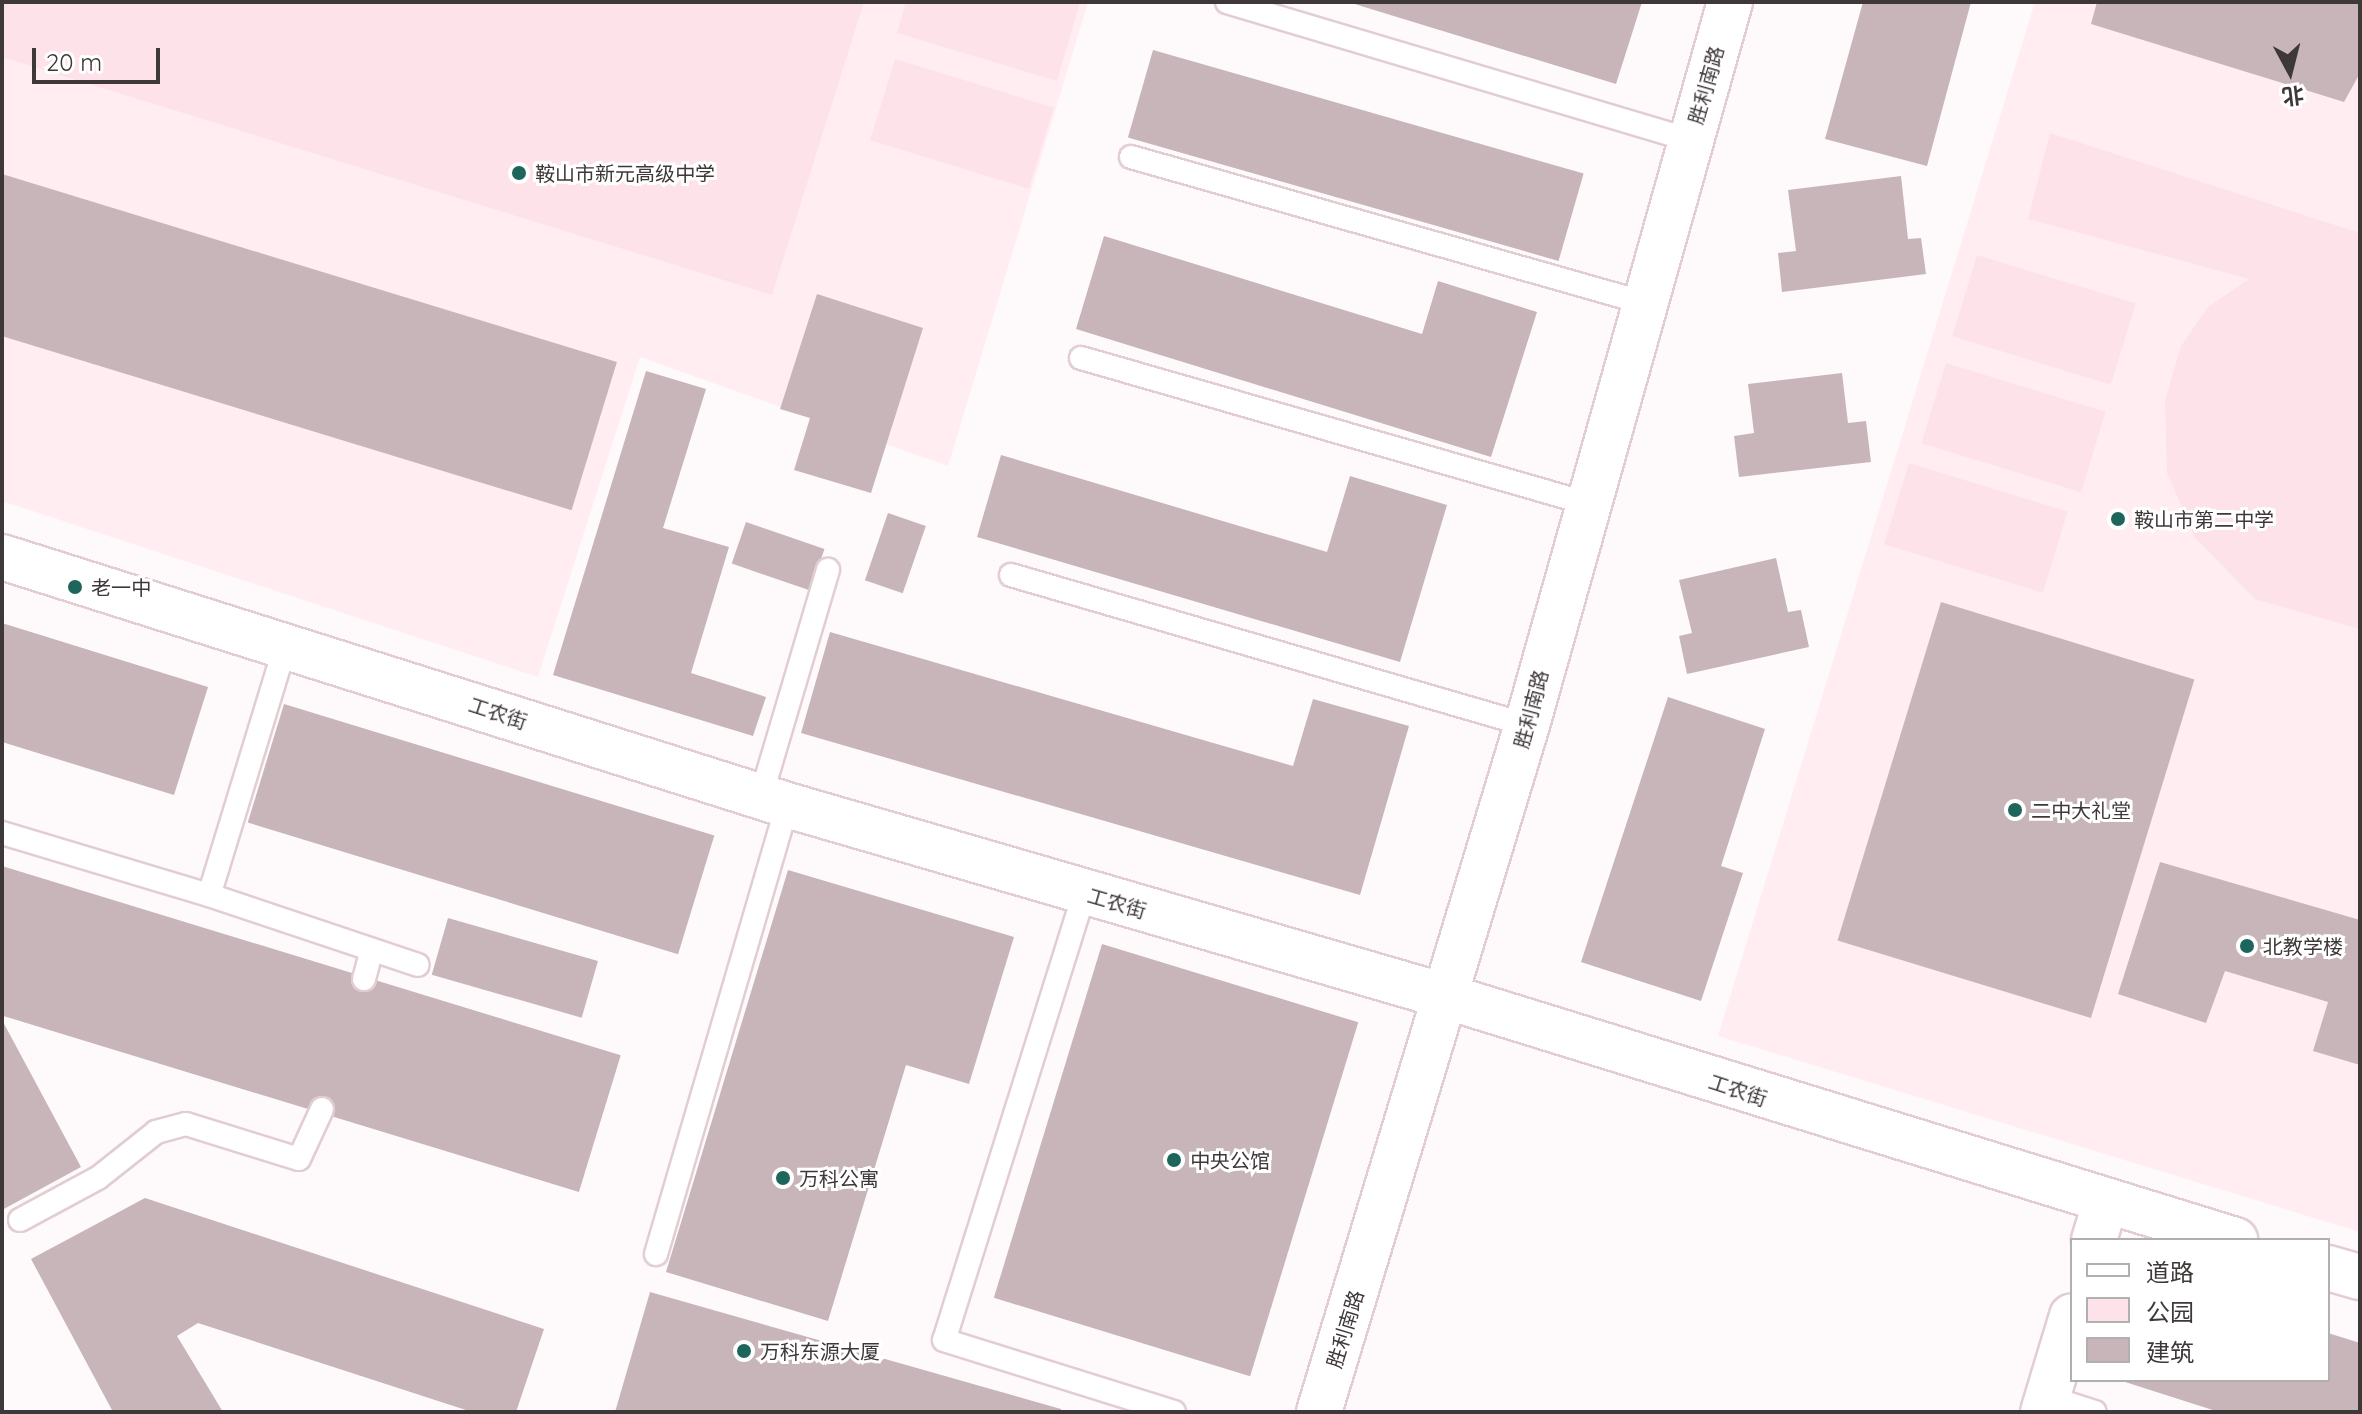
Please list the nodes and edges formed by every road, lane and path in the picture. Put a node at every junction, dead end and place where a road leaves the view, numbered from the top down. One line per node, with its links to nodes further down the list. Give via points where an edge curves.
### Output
1 (1227, 2): 3 (lane)
2 (1725, 3): 3 (street, 胜利南路)
3 (1690, 140): 5 (street, 胜利南路)
4 (1131, 157): 5 (lane)
5 (1645, 303): 7 (street, 胜利南路)
6 (1081, 358): 7 (lane)
7 (1586, 503): 12 (street, 胜利南路)
8 (2, 557): 11 (street, 工农街)
9 (828, 570): 13 (lane)
10 (1011, 575): 12 (lane)
11 (285, 647): 13 (street, 工农街); 16 (lane)
12 (1527, 725): 20 (street, 胜利南路)
13 (774, 801): 15 (street, 工农街); 25 (lane)
14 (2, 833): 16 (lane)
15 (1084, 894): 20 (street, 工农街); 30 (lane, via 944,1340)
16 (209, 895): 17 (lane)
17 (372, 950): 18 (lane); 19 (lane)
18 (418, 965)
19 (364, 979)
20 (1448, 997): 23 (street, 工农街); 31 (street, 胜利南路)
21 (322, 1109): 22 (lane, via 299,1159 186,1124 156,1132 98,1178)
22 (20, 1220)
23 (2100, 1221): 24 (street, 工农街)
24 (2221, 1238)
25 (656, 1254)
26 (2330, 1269): 27 (street)
27 (2360, 1277)
28 (2070, 1323): 29 (street)
29 (2046, 1404): 32 (lane)
30 (1174, 1412)
31 (1319, 1412)
32 (2095, 1412)

